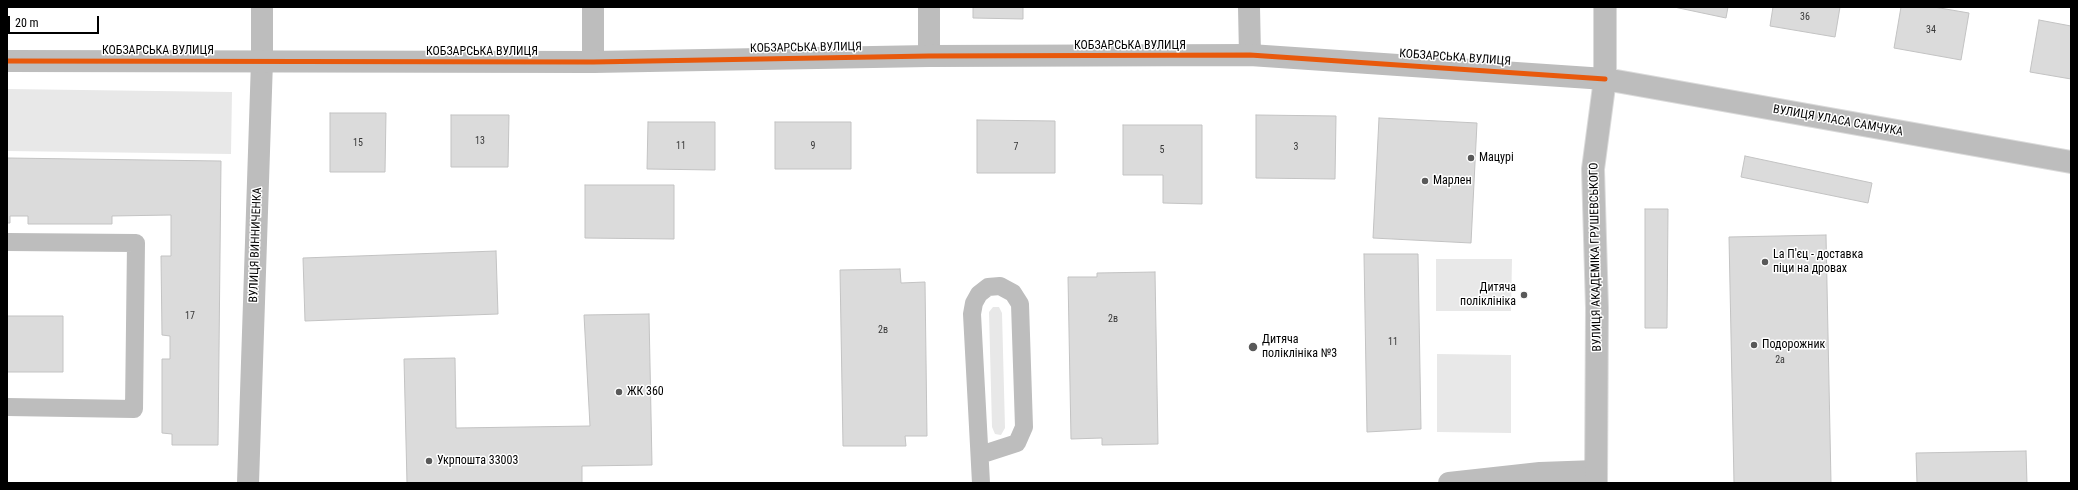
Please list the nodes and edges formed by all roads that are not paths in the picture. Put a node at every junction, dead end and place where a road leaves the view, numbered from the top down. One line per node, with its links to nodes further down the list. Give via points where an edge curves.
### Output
1 (262, 7): 9 (street, ВУЛИЦЯ ВИННИЧЕНКА)
2 (593, 7): 10 (street)
3 (929, 7): 7 (street)
4 (1250, 7): 6 (street)
5 (1605, 7): 11 (street, ВУЛИЦЯ АКАДЕМІКА ГРУШЕВСЬКОГО)
6 (1250, 55): 7 (street, КОБЗАРСЬКА ВУЛИЦЯ); 11 (street, КОБЗАРСЬКА ВУЛИЦЯ)
7 (929, 56): 10 (street, КОБЗАРСЬКА ВУЛИЦЯ)
8 (7, 61): 9 (street, КОБЗАРСЬКА ВУЛИЦЯ)
9 (262, 61): 10 (street, КОБЗАРСЬКА ВУЛИЦЯ); 17 (street, ВУЛИЦЯ ВИННИЧЕНКА)
10 (593, 62)
11 (1605, 79): 12 (street, ВУЛИЦЯ УЛАСА САМЧУКА); 16 (street, ВУЛИЦЯ АКАДЕМІКА ГРУШЕВСЬКОГО, via 1593,169 1597,308)
12 (2071, 162)
13 (7, 242): 14 (lane, via 136,243 134,409)
14 (7, 407)
15 (980, 455): 15 (lane, via 972,314 974,302 979,294 988,287 1000,286 1013,293 1020,304 1024,427 1017,443); 18 (lane)
16 (1596, 477): 19 (street, via 1540,473)
17 (248, 483)
18 (981, 483)
19 (1449, 483)

